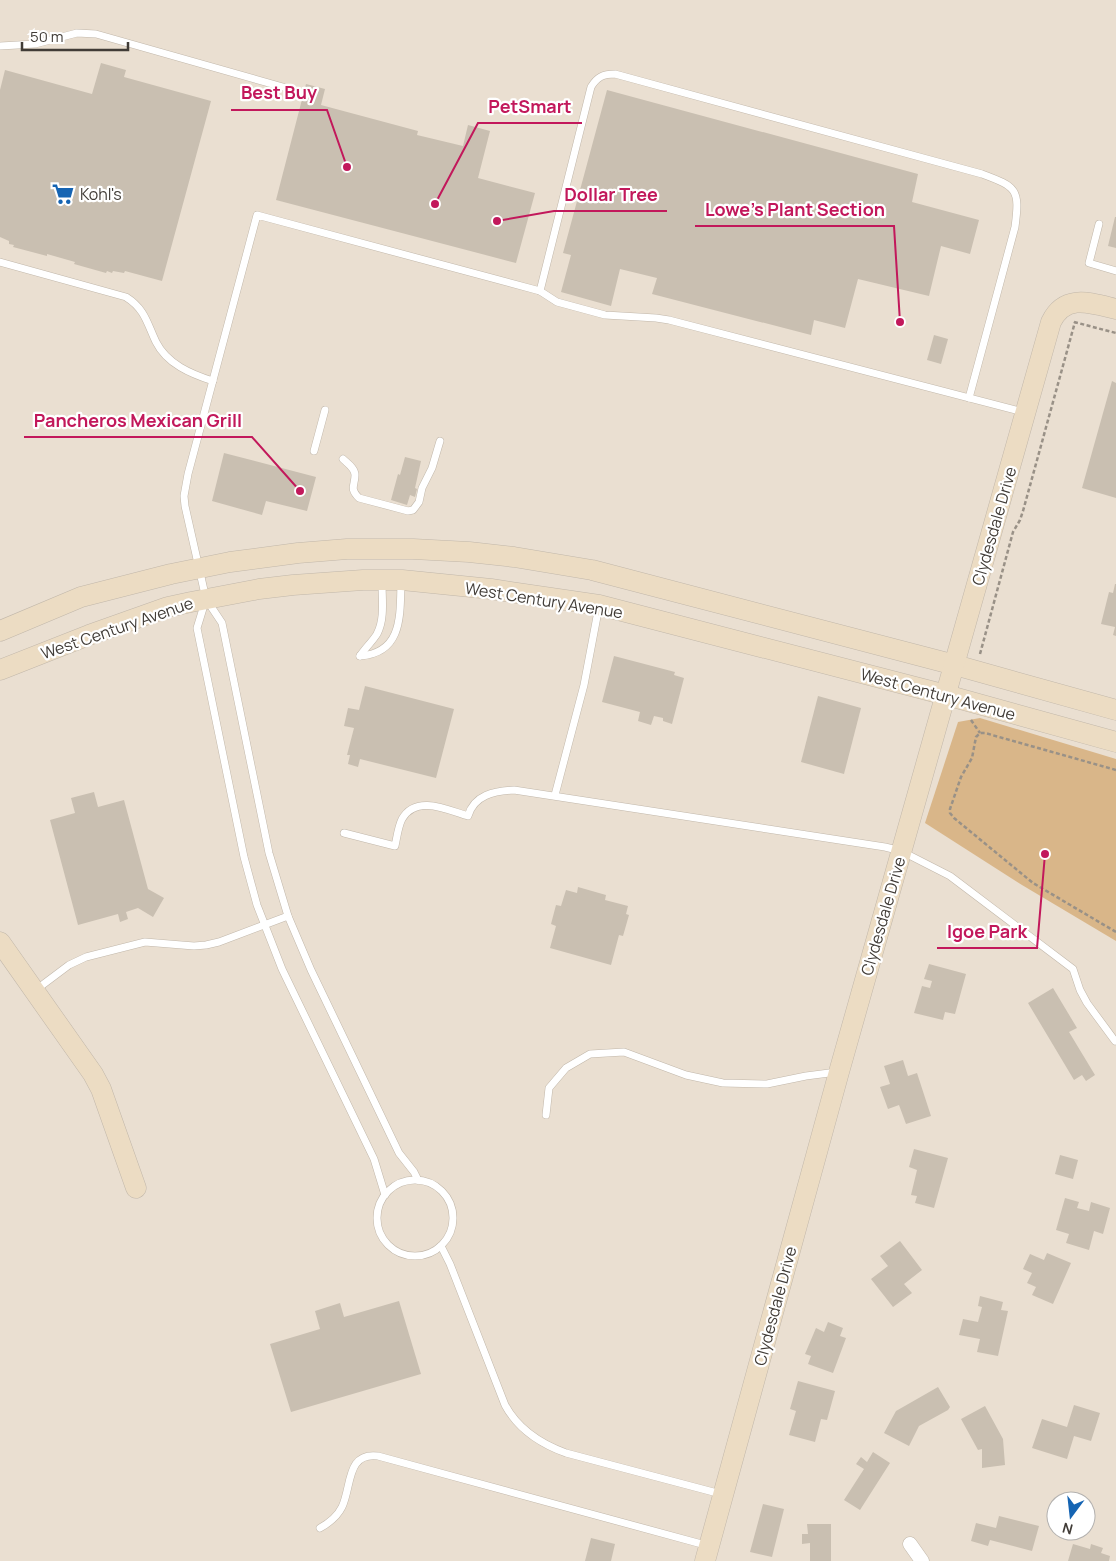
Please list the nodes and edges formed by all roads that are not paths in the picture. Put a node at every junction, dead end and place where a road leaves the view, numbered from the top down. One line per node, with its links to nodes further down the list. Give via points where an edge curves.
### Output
1 (0, 46): 2 (lane, via 36,44 77,33 96,34)
2 (290, 89)
3 (1100, 224): 5 (lane, via 1089,263)
4 (0, 262): 8 (lane, via 126,297 143,312 157,344 170,359 189,372)
5 (1116, 271)
6 (540, 290): 8 (lane, via 257,215); 9 (lane, via 557,302 605,315 669,320); 9 (lane, via 591,87 601,76 615,74 982,174 1014,190 1018,200 1015,227)
7 (1116, 309): 11 (main road, Clydesdale Drive, via 1082,302 1069,304 1054,316)
8 (213, 381): 15 (lane, via 184,496)
9 (969, 398): 11 (lane)
10 (324, 410): 13 (lane)
11 (1026, 412): 20 (main road, Clydesdale Drive)
12 (440, 441): 14 (lane, via 419,502 408,511 359,498 352,488 355,474)
13 (314, 451)
14 (343, 459)
15 (198, 568): 17 (lane); 19 (main road, West Century Avenue, via 81,597); 20 (main road, West Century Avenue, via 347,549 413,549 507,556 592,570)
16 (392, 580): 16 (lane, via 380,626 360,656 369,656 385,648 396,633 400,617); 17 (main road, West Century Avenue, via 293,585); 18 (main road, West Century Avenue, via 491,588)
17 (206, 599): 21 (main road, West Century Avenue, via 159,610); 28 (lane, via 222,623 264,830); 29 (lane, via 196,628 244,857)
18 (599, 606): 22 (main road, West Century Avenue); 25 (lane, via 584,685)
19 (0, 630)
20 (955, 665): 22 (main road, Clydesdale Drive); 23 (main road, West Century Avenue)
21 (0, 670)
22 (946, 696): 24 (main road, West Century Avenue); 27 (main road, Clydesdale Drive)
23 (1116, 710)
24 (1116, 742)
25 (555, 795): 26 (lane, via 522,790 489,794 476,801 468,816 419,806 403,818 395,846); 27 (lane)
26 (344, 833)
27 (901, 851): 32 (lane, via 950,876 1073,969 1087,1003); 33 (main road, Clydesdale Drive)
28 (288, 916): 29 (lane); 35 (lane, via 398,1153)
29 (265, 925): 31 (lane, via 206,945 145,942 93,955 77,960); 37 (lane, via 374,1159)
30 (0, 942): 31 (main road)
31 (34, 991): 36 (main road, via 101,1089)
32 (1116, 1041)
33 (839, 1072): 34 (lane, via 767,1084 723,1083 686,1075 624,1052 590,1054 566,1068 549,1088); 39 (main road, Clydesdale Drive)
34 (546, 1115)
35 (418, 1180): 37 (lane, via 394,1186); 38 (lane, via 441,1190 449,1200 453,1225)
36 (136, 1188)
37 (385, 1195): 38 (lane, via 377,1218 385,1242 394,1250 418,1256)
38 (441, 1246): 39 (lane, via 505,1405 528,1433 566,1453)
39 (724, 1494): 42 (main road, Clydesdale Drive)
40 (320, 1528): 42 (lane, via 341,1509 356,1463 370,1455)
41 (910, 1544): 43 (street)
42 (707, 1554)
43 (922, 1561)

